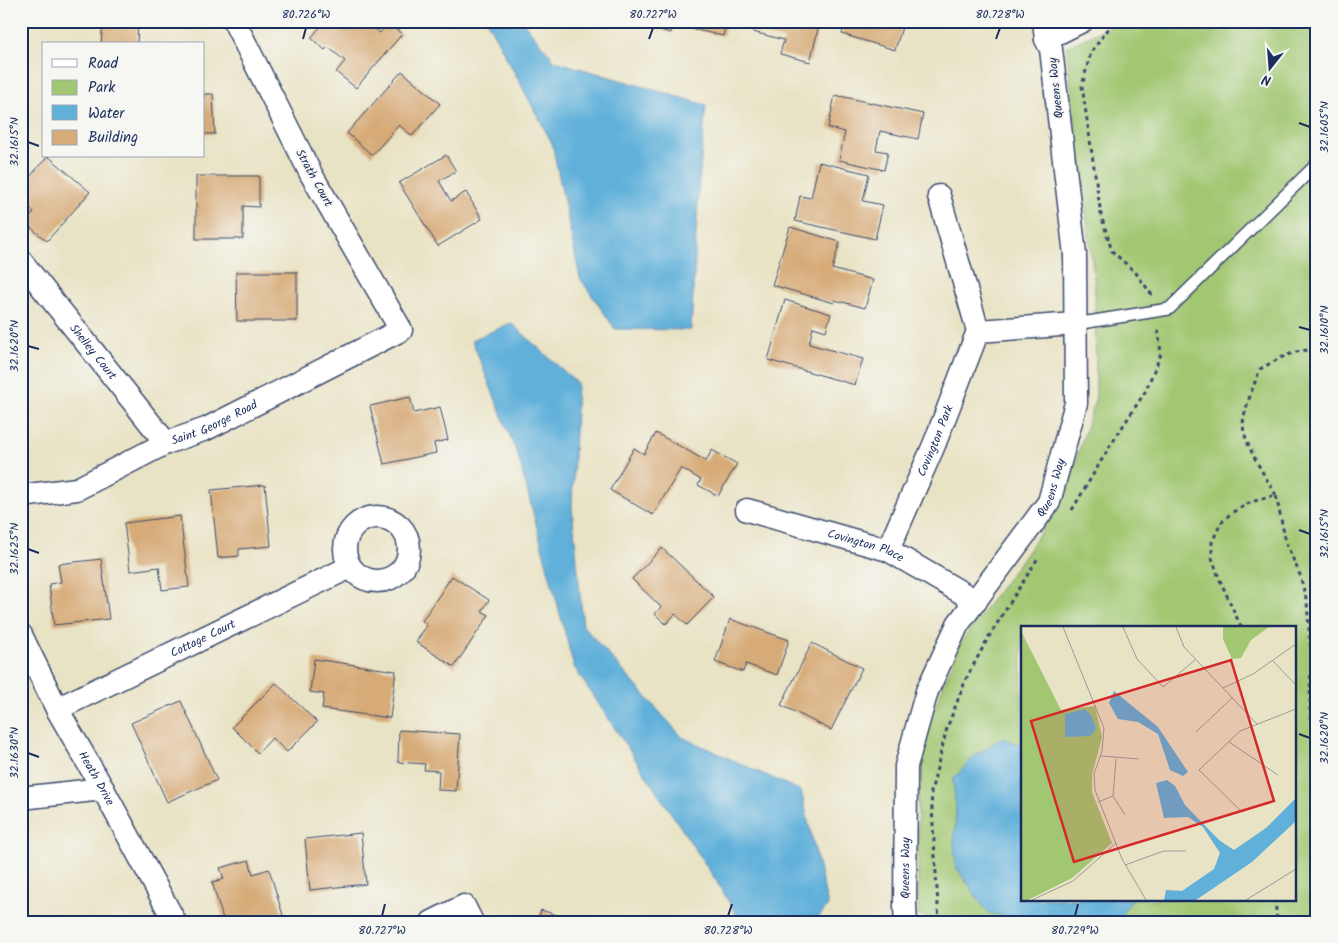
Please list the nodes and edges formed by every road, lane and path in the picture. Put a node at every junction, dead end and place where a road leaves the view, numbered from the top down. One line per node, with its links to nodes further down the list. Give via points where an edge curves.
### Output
1 (234, 21): 8 (street, Strath Court, via 311,174)
2 (1082, 21): 3 (street)
3 (1045, 30): 7 (street, Queens Way, via 1051,49 1075,255)
4 (1317, 164): 7 (lane, via 1169,309)
5 (939, 196): 9 (street)
6 (21, 261): 11 (street, Shelley Court)
7 (1075, 324): 9 (street); 17 (street, Queens Way, via 1076,403 1049,502)
8 (401, 330): 11 (street, Saint George Road, via 206,429)
9 (978, 331): 15 (street, Covington Park, via 934,445)
10 (1317, 350): 12 (path, via 1306,349 1282,357 1260,369 1250,398 1243,425 1256,461)
11 (166, 442): 13 (street, Saint George Road, via 77,489)
12 (1276, 495): 18 (path, via 1251,502 1231,513 1221,523 1212,542 1212,558); 21 (path, via 1286,542 1308,602 1310,709)
13 (21, 496)
14 (746, 510): 15 (street, Covington Place)
15 (888, 550): 17 (street, Covington Place)
16 (350, 567): 20 (street, Cottage Court)
17 (976, 600): 30 (street, Queens Way, via 958,624 927,691 906,766)
18 (1241, 626)
19 (21, 635): 20 (street, Heath Drive)
20 (57, 709): 22 (street, Heath Drive)
21 (1317, 737)
22 (103, 789): 23 (street); 27 (street, Heath Drive)
23 (21, 798)
24 (1317, 846): 25 (path)
25 (1317, 853)
26 (1275, 900): 31 (path)
27 (175, 922)
28 (432, 922): 29 (street, via 464,906)
29 (472, 922)
30 (906, 922)
31 (1277, 922)

